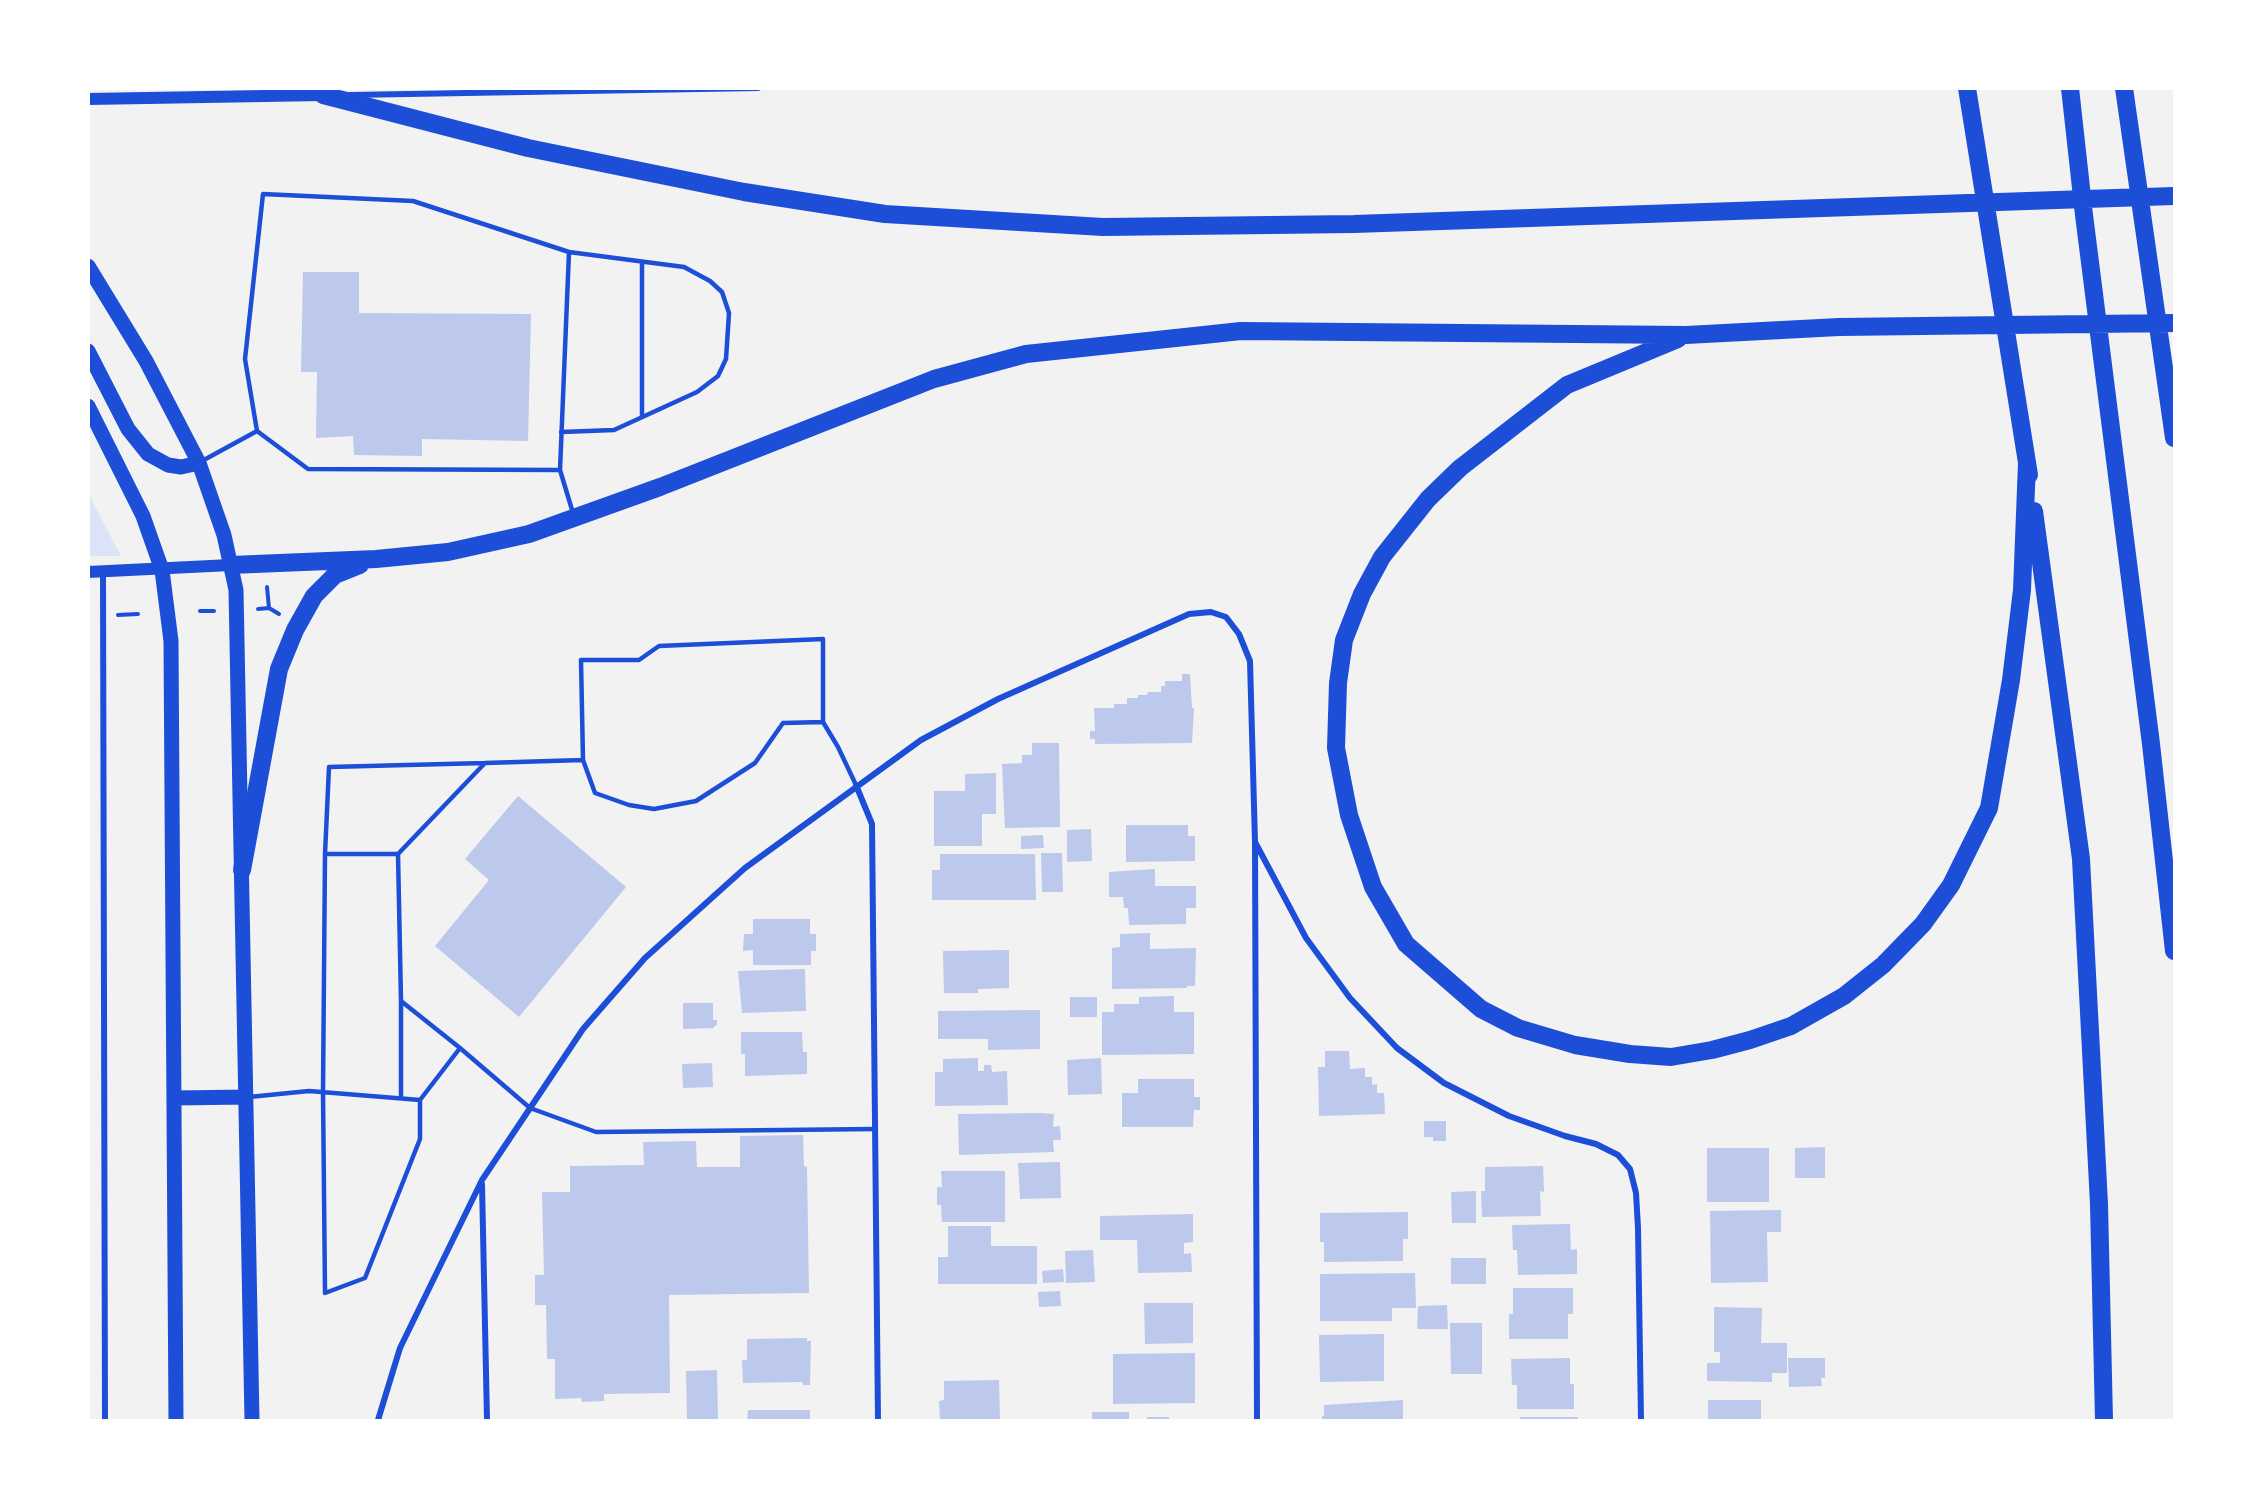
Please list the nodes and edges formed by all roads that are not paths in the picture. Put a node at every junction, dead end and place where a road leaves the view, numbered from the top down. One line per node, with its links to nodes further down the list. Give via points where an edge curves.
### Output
1 (758, 88): 5 (street)
2 (1967, 88): 23 (highway)
3 (2070, 88): 39 (highway)
4 (2124, 88): 14 (highway)
5 (589, 90): 6 (street)
6 (323, 95): 7 (main road); 8 (highway, via 540,150 744,192 885,214 1103,227 1354,224)
7 (88, 99)
8 (2175, 196)
9 (569, 252): 10 (lane); 19 (lane, via 413,201 263,194 245,359); 20 (lane)
10 (642, 262): 18 (lane); 18 (lane, via 684,267 710,281 722,292 729,313 726,359 718,376 697,392)
11 (88, 266): 22 (main road, via 146,361)
12 (2175, 323): 13 (highway, via 1839,327)
13 (1686, 335): 23 (highway, via 1567,385 1460,468 1428,499 1383,557 1362,594 1344,640 1336,748 1349,815 1373,886 1406,944 1481,1009 1518,1028 1575,1045 1630,1054 1671,1057 1712,1050 1791,1026 1844,996 1883,965 1923,924 1951,885 1989,808 2022,590); 25 (highway, via 1241,331 1026,354 934,379)
14 (2162, 348): 16 (highway); 21 (highway)
15 (88, 351): 22 (main road, via 128,429 148,454 168,465)
16 (2175, 386)
17 (88, 406): 28 (main road, via 143,516)
18 (642, 417): 20 (lane, via 614,430)
19 (257, 431): 22 (lane); 24 (lane, via 308,469)
20 (561, 432): 24 (lane)
21 (2175, 438)
22 (199, 463): 27 (main road)
23 (2027, 463): 58 (highway, via 2081,859 2099,1204)
24 (560, 470): 25 (lane)
25 (575, 519): 26 (highway, via 448,552)
26 (376, 559): 27 (highway); 38 (highway, via 335,575 314,596 295,630 279,669)
27 (231, 565): 28 (main road); 38 (main road, via 236,590)
28 (162, 570): 30 (main road); 43 (main road, via 171,641)
29 (88, 572): 30 (main road)
30 (103, 573): 50 (street)
31 (823, 722): 32 (lane, via 783,723 755,763 696,801 654,809 595,793); 32 (lane, via 823,639 659,646 639,660 581,660); 34 (lane)
32 (583, 760): 33 (lane)
33 (486, 763): 36 (lane, via 329,767); 37 (lane)
34 (856, 785): 35 (street, via 921,740 999,699 1189,614 1211,612 1226,617 1239,634 1250,661); 47 (street, via 745,868 645,958 583,1029); 48 (street, via 872,824)
35 (1255, 842): 56 (street); 57 (street, via 1306,938 1350,998 1397,1048 1444,1083 1509,1116 1596,1144 1618,1155 1630,1169 1638,1228)
36 (325, 854): 37 (lane); 42 (lane)
37 (398, 854): 40 (lane)
38 (242, 870): 44 (main road)
39 (2175, 951)
40 (401, 1001): 41 (lane); 45 (lane)
41 (460, 1048): 46 (lane); 47 (lane)
42 (323, 1092): 44 (lane); 45 (lane); 46 (lane, via 325,1293 365,1278 420,1139)
43 (174, 1098): 44 (main road); 51 (main road)
44 (246, 1098): 52 (main road)
45 (401, 1098): 46 (lane)
46 (420, 1100)
47 (531, 1108): 48 (lane, via 596,1132); 49 (street)
48 (875, 1129): 55 (street)
49 (482, 1180): 53 (street, via 400,1348); 54 (street)
50 (105, 1420)
51 (176, 1420)
52 (252, 1420)
53 (378, 1420)
54 (487, 1420)
55 (878, 1420)
56 (1257, 1420)
57 (1641, 1420)
58 (2104, 1420)

